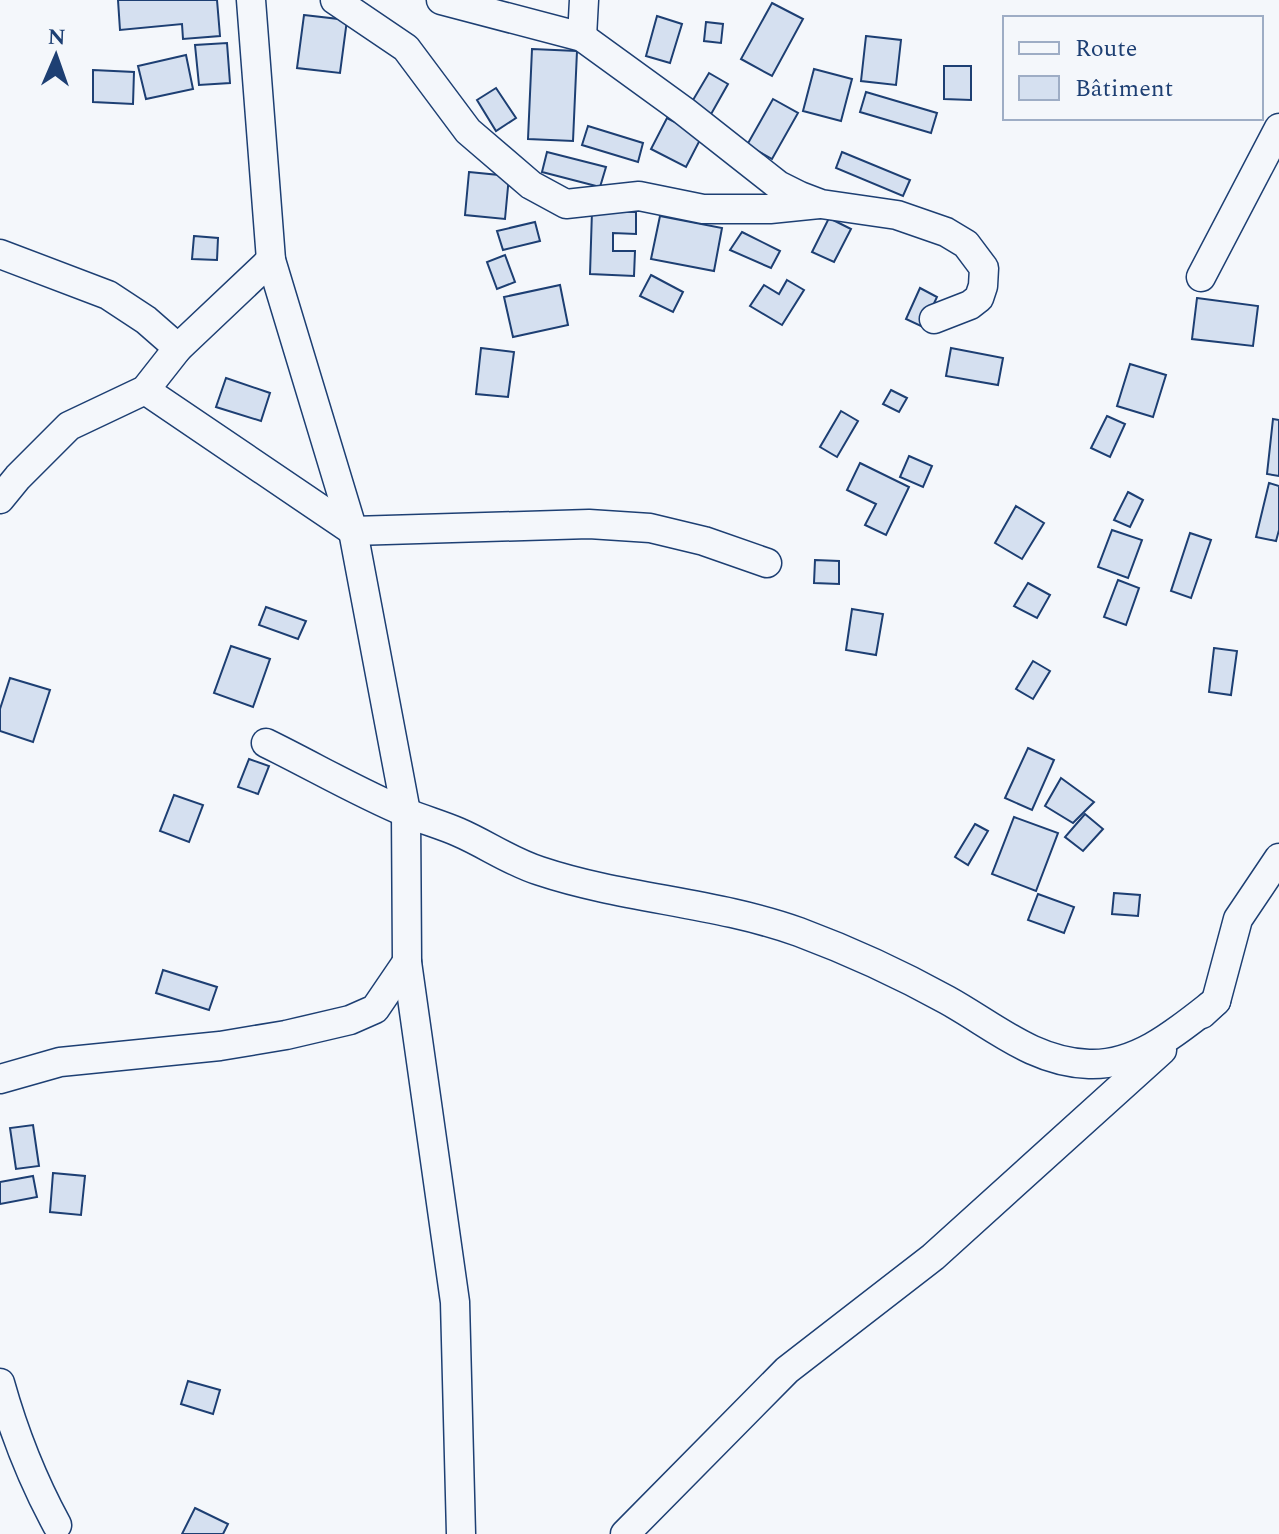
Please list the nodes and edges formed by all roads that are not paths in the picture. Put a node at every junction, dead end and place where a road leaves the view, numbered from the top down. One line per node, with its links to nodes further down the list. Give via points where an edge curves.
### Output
1 (251, 0): 9 (street)
2 (335, 0): 7 (street, via 406,48 468,131 531,185 566,204 639,196 703,209)
3 (441, 0): 5 (street)
4 (584, 0): 5 (street)
5 (582, 37): 7 (street, via 778,185)
6 (1279, 128): 10 (street)
7 (821, 204): 11 (street, via 897,215 966,244 984,268 979,298)
8 (0, 254): 12 (street, via 108,295)
9 (271, 260): 12 (street); 15 (street)
10 (1201, 277)
11 (934, 319)
12 (178, 348): 13 (street)
13 (145, 390): 14 (street, via 69,426); 15 (street)
14 (0, 499)
15 (353, 531): 16 (street, via 589,524 650,528); 18 (street)
16 (767, 563)
17 (266, 743): 18 (street)
18 (406, 812): 20 (street); 21 (street, via 540,871 796,931 886,968 1028,1050 1054,1058 1088,1064 1126,1058 1172,1036)
19 (1279, 858): 21 (street, via 1238,919)
20 (407, 962): 22 (street); 23 (street)
21 (1216, 1001): 28 (street, via 933,1257 787,1370)
22 (414, 1006): 23 (street); 27 (street, via 455,1302)
23 (375, 1009): 24 (street, via 286,1035 60,1062)
24 (0, 1079)
25 (0, 1383): 26 (street, via 14,1434)
26 (57, 1525)
27 (461, 1534)
28 (625, 1534)

